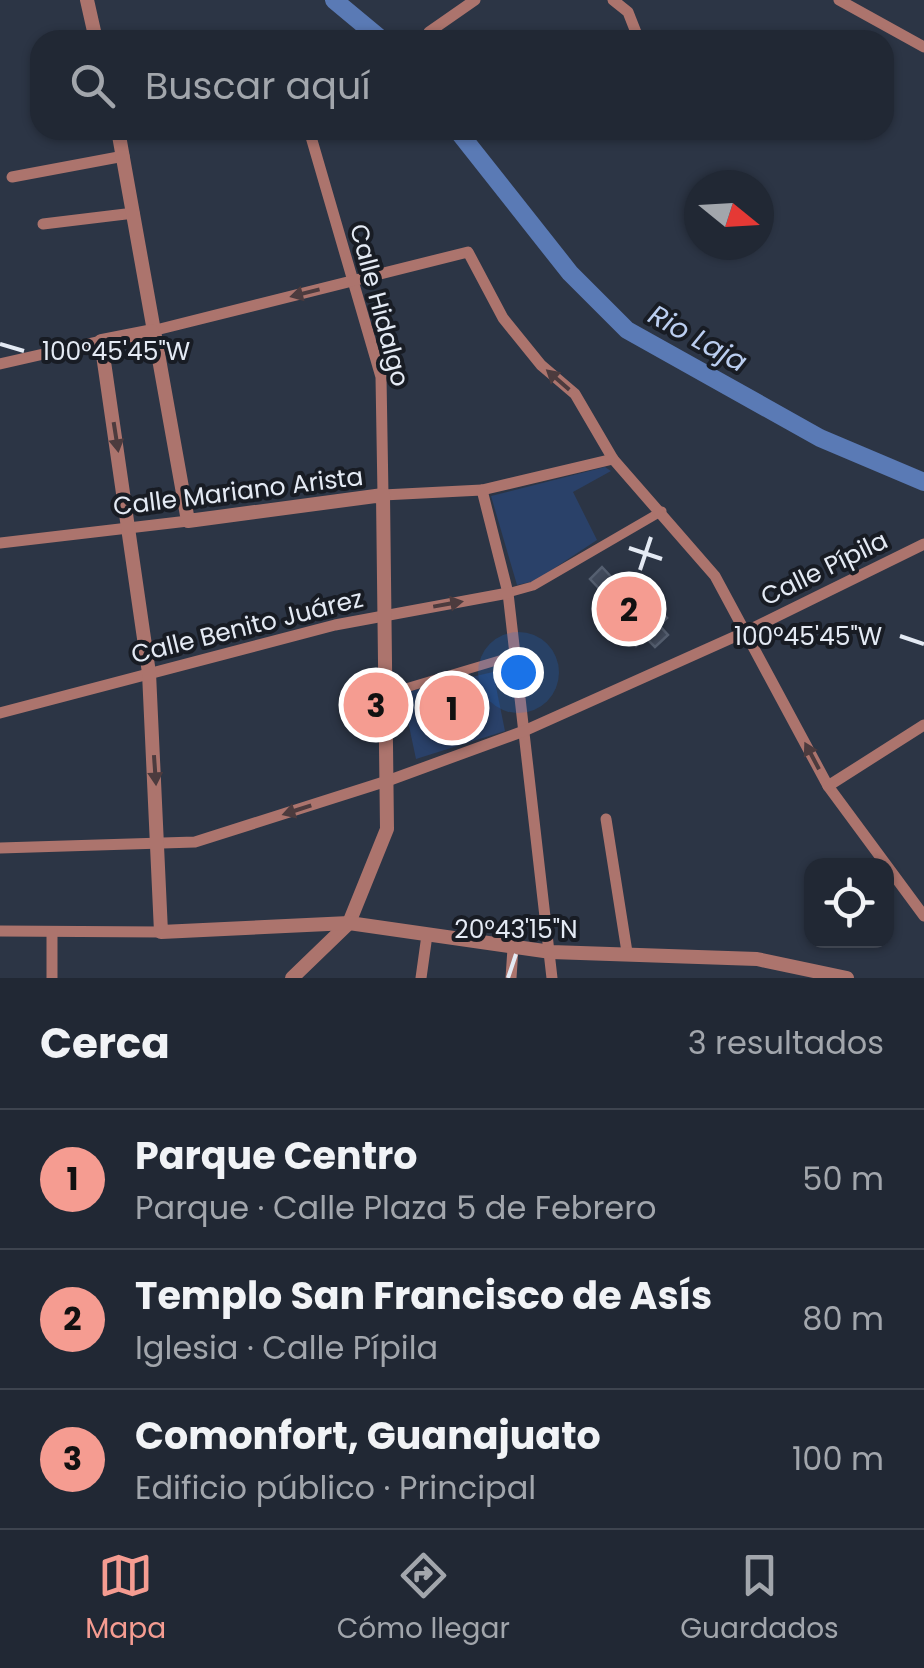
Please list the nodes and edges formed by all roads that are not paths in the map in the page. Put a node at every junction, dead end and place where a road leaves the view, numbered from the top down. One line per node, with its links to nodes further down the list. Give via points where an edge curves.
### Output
1 (87, 0): 6 (street)
2 (475, 0): 7 (street)
3 (613, 0): 8 (street, via 628,12)
4 (840, 0): 5 (street)
5 (859, 5): 9 (street)
6 (94, 30)
7 (432, 30)
8 (634, 30)
9 (924, 47)
10 (120, 140): 12 (street)
11 (312, 140): 16 (street, Calle Hidalgo)
12 (124, 156): 13 (street); 14 (street)
13 (12, 177)
14 (134, 213): 15 (street); 17 (street)
15 (43, 224)
16 (350, 281): 17 (street, one-way to 17); 20 (street, one-way to 16, via 575,394 503,318 468,252); 22 (street, Calle Hidalgo, via 381,377)
17 (152, 331): 18 (street); 24 (street)
18 (100, 341): 19 (street); 25 (street, one-way to 25)
19 (0, 364)
20 (613, 459): 21 (street, Calle Mariano Arista); 23 (street)
21 (482, 490): 22 (street, Calle Mariano Arista); 28 (street)
22 (384, 495): 24 (street, Calle Mariano Arista); 29 (street, Calle Hidalgo)
23 (662, 512): 28 (street); 30 (street, via 715,576)
24 (188, 521): 25 (street, Calle Mariano Arista)
25 (130, 528): 26 (street, Calle Mariano Arista); 32 (street)
26 (0, 543)
27 (924, 544): 30 (street, Calle Pípila)
28 (508, 594): 29 (street, Calle Benito Juárez, one-way to 28); 31 (street)
29 (384, 614): 32 (street, Calle Benito Juárez); 33 (street, Calle Hidalgo)
30 (746, 632): 36 (street, Calle Pípila); 38 (street, one-way to 30)
31 (513, 656): 33 (street); 36 (street)
32 (149, 673): 34 (street, Calle Benito Juárez); 40 (street, one-way to 40)
33 (389, 693): 37 (street, Calle Hidalgo)
34 (0, 713)
35 (924, 725): 38 (street)
36 (524, 730): 37 (street, Calle Pípila); 49 (street)
37 (390, 780): 40 (street, Calle Pípila, one-way to 40, via 196,842); 43 (street, Calle Hidalgo, via 387,829)
38 (828, 786): 42 (street)
39 (606, 819): 50 (street)
40 (160, 846): 41 (street, Calle Pípila); 46 (street)
41 (0, 848)
42 (924, 916)
43 (350, 923): 46 (street); 47 (street); 52 (street)
44 (0, 932): 45 (street)
45 (52, 932): 46 (street); 51 (street)
46 (161, 932)
47 (428, 935): 48 (street); 53 (street)
48 (513, 948): 49 (street); 54 (street)
49 (551, 952): 50 (street); 55 (street)
50 (627, 952): 56 (street, via 757,959)
51 (52, 978)
52 (292, 978)
53 (421, 978)
54 (511, 978)
55 (552, 978)
56 (847, 978)

